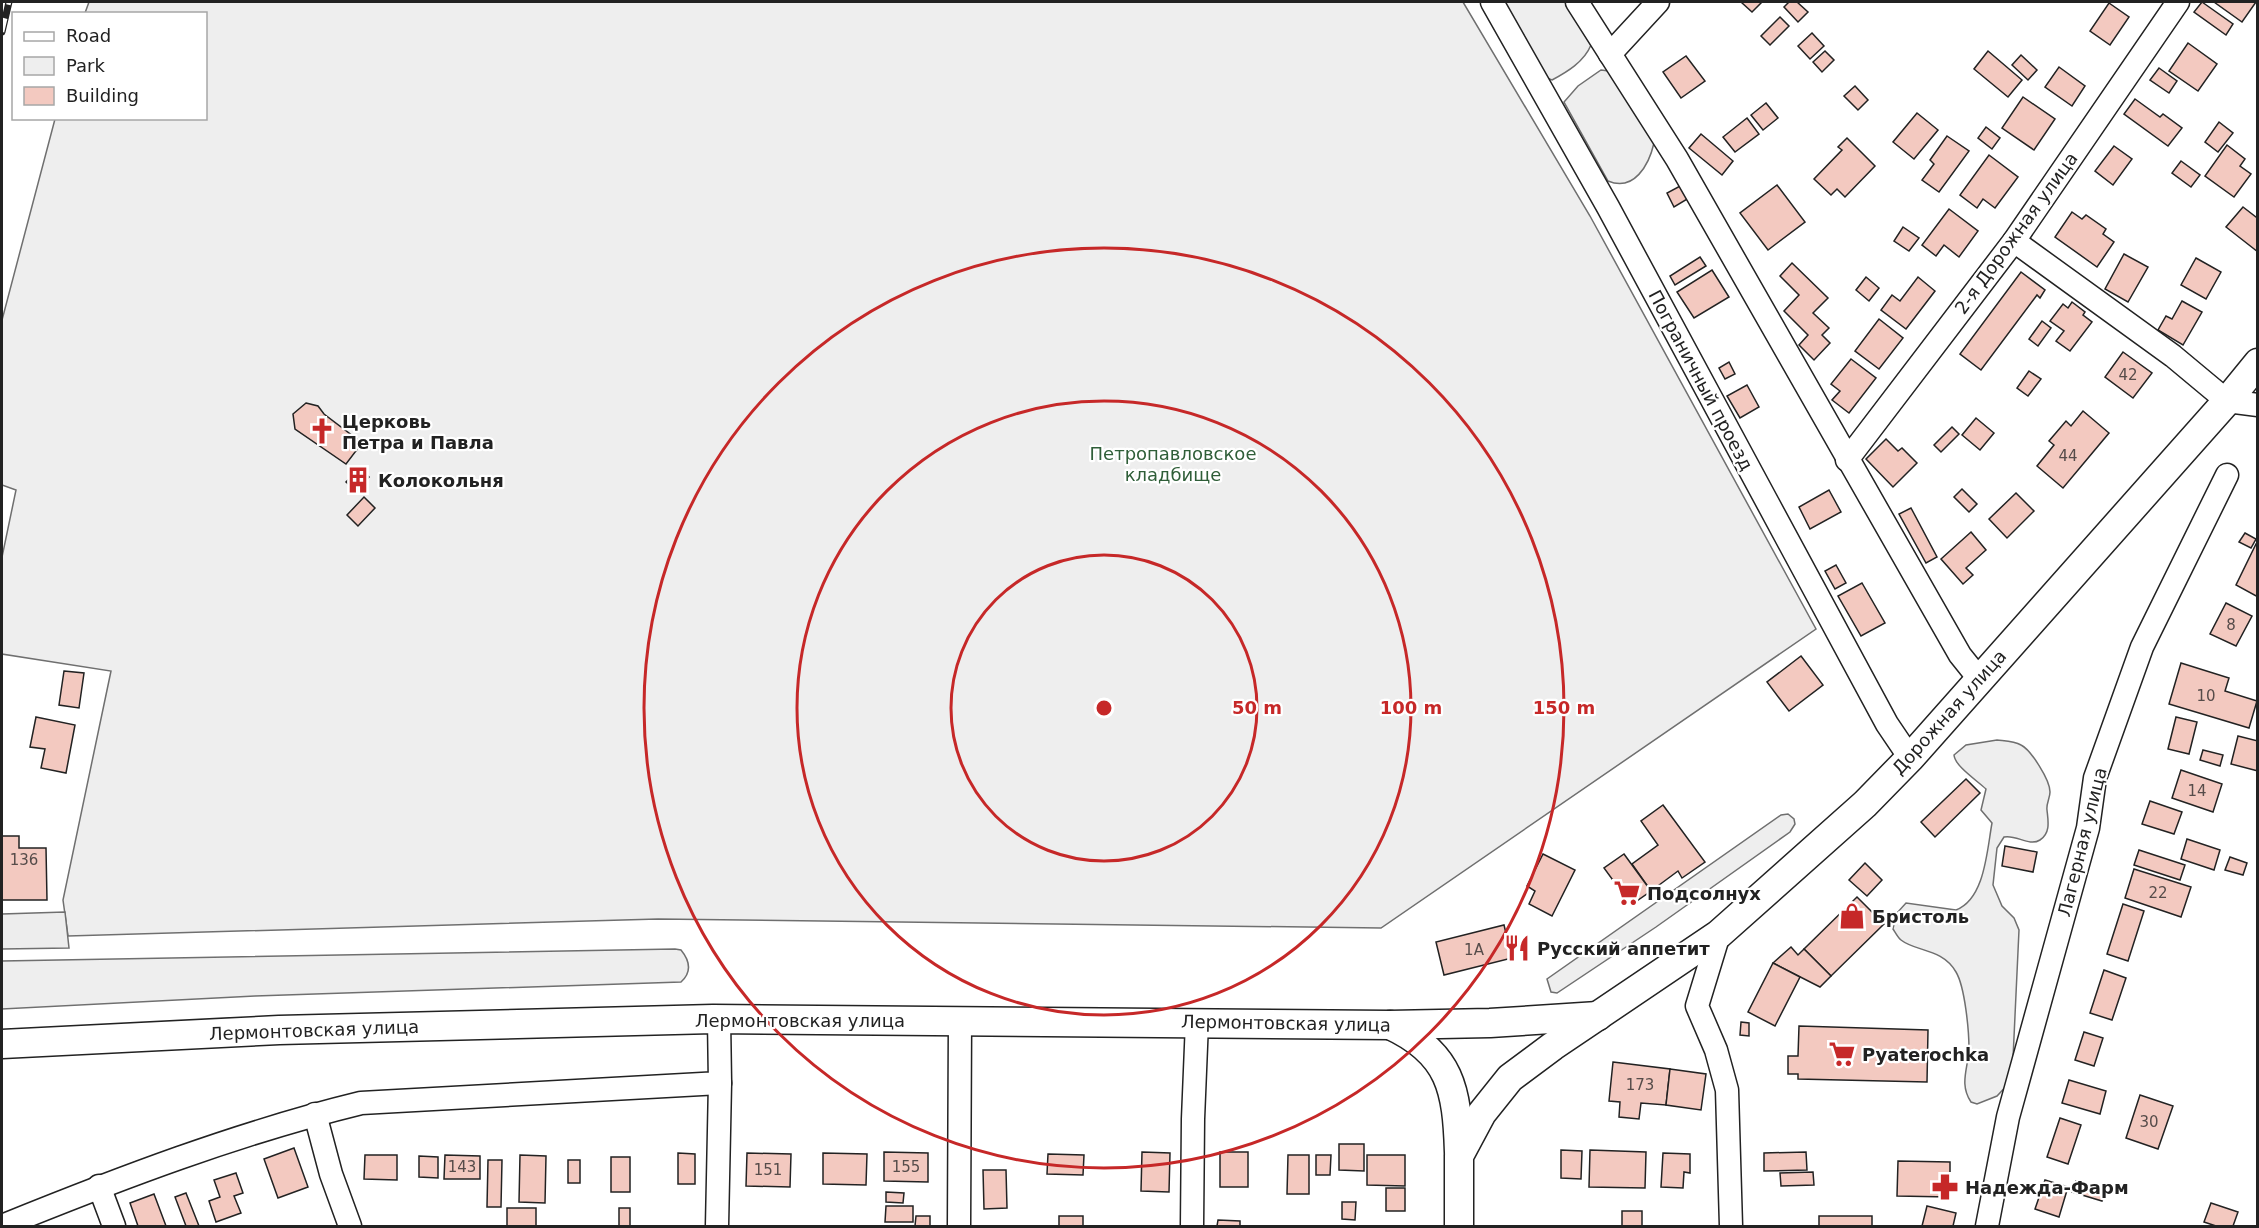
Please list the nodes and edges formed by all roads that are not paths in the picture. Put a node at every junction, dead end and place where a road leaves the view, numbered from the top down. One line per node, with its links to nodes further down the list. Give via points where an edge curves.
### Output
1 (1492, 2): 13 (street, Пограничный проезд, via 1608,207 1887,724)
2 (1577, 2): 5 (street)
3 (1658, 2): 5 (street)
4 (2178, 2): 6 (street, 2-я Дорожная улица)
5 (1610, 54): 10 (street, via 1677,159)
6 (2014, 241): 8 (street, via 2173,356); 10 (street, 2-я Дорожная улица)
7 (2258, 363): 8 (main road, Дорожная улица)
8 (2228, 401): 9 (street); 12 (main road, Дорожная улица)
9 (2258, 405)
10 (1848, 460): 12 (street, via 1960,655)
11 (2227, 475): 33 (street, Лагерная улица, via 2142,647 2095,778 2088,828 2008,1117)
12 (1980, 680): 13 (main road, Дорожная улица)
13 (1910, 758): 14 (main road, Дорожная улица, via 1821,845)
14 (1719, 934): 15 (main road, Дорожная улица); 32 (street, via 1697,1006 1716,1050 1727,1090)
15 (1598, 1016): 19 (main road, Лермонтовская улица); 23 (main road, Дорожная улица, via 1510,1078 1482,1113)
16 (719, 1019): 17 (main road, Лермонтовская улица); 20 (main road, Лермонтовская улица, via 279,1030); 21 (street)
17 (960, 1021): 18 (main road, Лермонтовская улица); 29 (street)
18 (1197, 1022): 19 (main road, Лермонтовская улица); 30 (street)
19 (1390, 1025): 23 (main road, via 1414,1036 1445,1072 1458,1114)
20 (2, 1044)
21 (720, 1083): 22 (street, via 361,1102); 28 (street)
22 (315, 1114): 24 (street); 27 (street)
23 (1460, 1156): 31 (main road)
24 (99, 1186): 25 (street); 26 (street)
25 (2, 1226)
26 (114, 1227)
27 (350, 1227)
28 (717, 1227)
29 (958, 1227)
30 (1192, 1227)
31 (1459, 1227)
32 (1731, 1227)
33 (1987, 1227)

